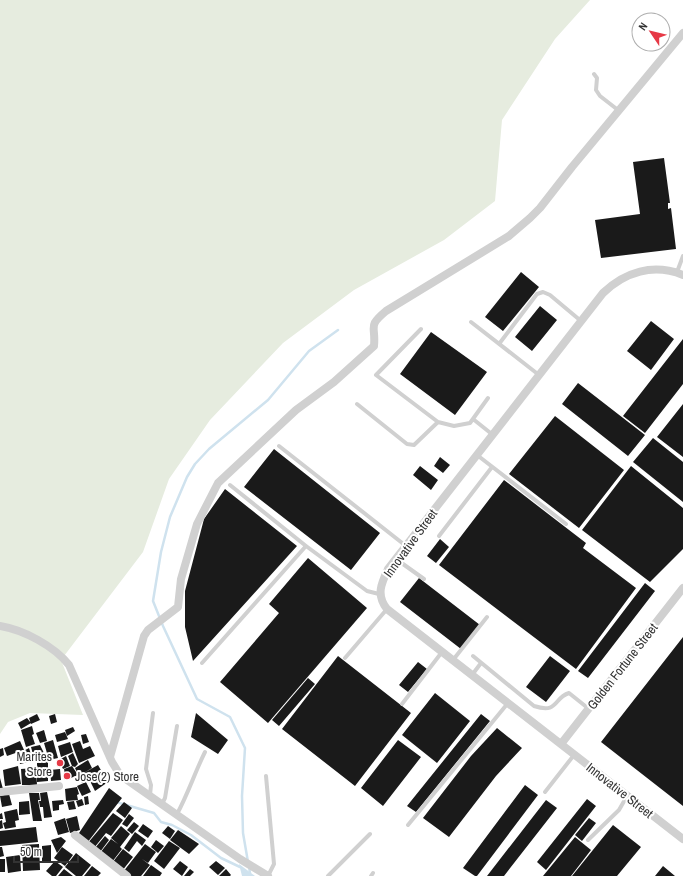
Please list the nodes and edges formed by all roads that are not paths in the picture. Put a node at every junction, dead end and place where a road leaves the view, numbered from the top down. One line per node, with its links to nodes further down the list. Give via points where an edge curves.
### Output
1 (683, 33): 3 (street)
2 (594, 74): 3 (lane, via 598,78 596,90 600,96)
3 (619, 111): 46 (street, via 530,218 509,236 376,319 373,325 374,346 334,382 296,410 218,483 197,524 181,579 179,602 175,611 148,630 144,636)
4 (683, 256): 5 (lane)
5 (680, 274): 6 (street, Innovative Street, via 648,269 626,276 602,293)
6 (581, 321): 9 (lane, via 543,292 537,294); 10 (street, Innovative Street)
7 (471, 322): 9 (lane)
8 (421, 329): 14 (lane, via 376,375)
9 (499, 344): 10 (lane)
10 (539, 375): 15 (street, Innovative Street)
11 (488, 398): 13 (lane)
12 (357, 404): 14 (lane, via 407,444 414,446)
13 (473, 419): 14 (lane, via 470,423 460,426); 15 (lane)
14 (438, 422)
15 (493, 435): 17 (street, Innovative Street)
16 (279, 446): 23 (lane)
17 (477, 455): 18 (lane); 23 (street, Innovative Street)
18 (492, 467): 20 (lane); 21 (lane)
19 (230, 485): 22 (lane)
20 (566, 524)
21 (439, 536)
22 (306, 546): 27 (lane, via 367,592); 35 (lane)
23 (406, 546): 24 (street, Innovative Street)
24 (396, 559): 25 (lane); 27 (street, Innovative Street, via 388,569)
25 (424, 579)
26 (683, 588): 40 (street, Golden Fortune Street)
27 (379, 594): 28 (street, Innovative Street, via 382,603)
28 (388, 609): 31 (street, Innovative Street); 33 (lane)
29 (487, 617): 34 (lane)
30 (0, 626): 46 (street, via 27,635 61,655 69,665)
31 (442, 652): 34 (street, Innovative Street); 39 (lane)
32 (472, 656): 36 (lane)
33 (345, 658)
34 (453, 661): 37 (street, Innovative Street)
35 (202, 663)
36 (481, 663): 37 (lane); 40 (lane, via 534,706 544,709 554,706 569,692)
37 (472, 675): 38 (street, Innovative Street)
38 (508, 703): 43 (street, Innovative Street); 55 (lane)
39 (402, 704)
40 (589, 709): 43 (street, Golden Fortune Street)
41 (153, 714): 51 (lane, via 146,769 151,785)
42 (177, 726): 53 (lane)
43 (561, 744): 45 (street, Innovative Street)
44 (206, 752): 54 (lane)
45 (575, 755): 50 (lane); 52 (street, Innovative Street)
46 (110, 757): 51 (street, via 120,774)
47 (266, 776): 61 (lane, via 274,864)
48 (59, 786): 49 (street)
49 (0, 792)
50 (545, 792)
51 (150, 796): 53 (street)
52 (627, 796): 58 (street, Innovative Street); 59 (lane, via 619,810)
53 (162, 804): 54 (street)
54 (177, 814): 61 (street)
55 (408, 825)
56 (75, 834): 60 (street)
57 (370, 834): 62 (lane)
58 (683, 839)
59 (588, 840)
60 (127, 876)
61 (268, 876)
62 (328, 876)

